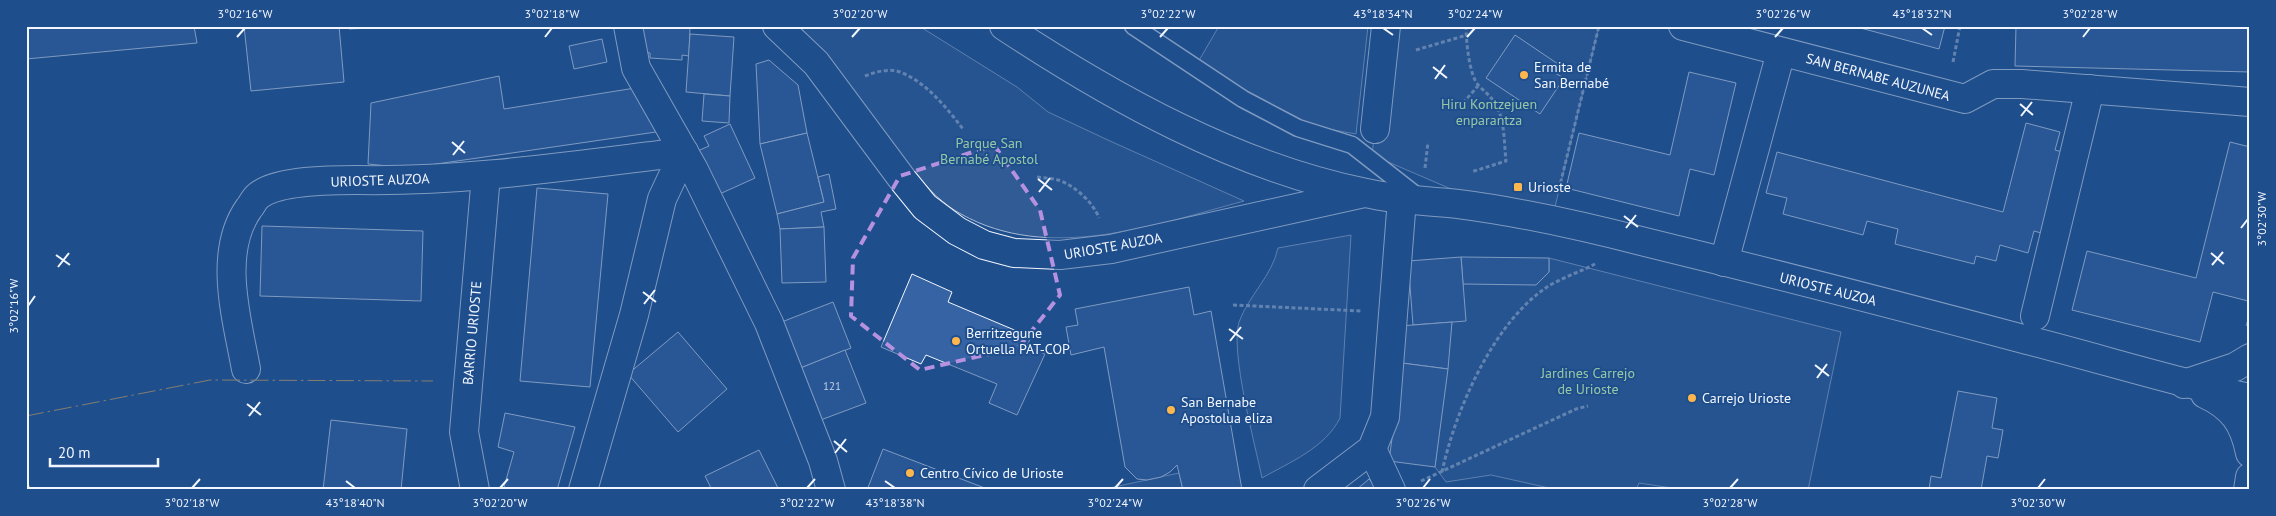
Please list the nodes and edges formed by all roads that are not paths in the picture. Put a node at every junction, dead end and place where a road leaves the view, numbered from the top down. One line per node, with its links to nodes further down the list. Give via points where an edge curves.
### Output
1 (628, 26): 11 (street, via 636,68)
2 (777, 26): 13 (street, URIOSTE AUZOA, via 816,63 926,207 957,231 984,245 1014,253 1060,255 1111,249)
3 (1004, 26): 13 (street, URIOSTE AUZOA, via 1048,55 1178,127 1227,150 1278,169)
4 (1133, 26): 14 (lane, via 1243,99 1298,128 1352,145)
5 (1386, 26): 10 (street)
6 (1683, 26): 7 (street, SAN BERNABE AUZUNEA)
7 (1781, 52): 8 (street, SAN BERNABE AUZUNEA, via 1965,100 1993,84); 15 (street)
8 (2090, 89): 9 (street, SAN BERNABE AUZUNEA); 16 (street)
9 (2250, 102)
10 (1375, 129)
11 (684, 152): 12 (street, URIOSTE AUZOA); 25 (street, via 662,199 634,315); 26 (street, via 769,323 824,460)
12 (486, 174): 18 (street, URIOSTE AUZOA, via 399,181 342,180 287,184 258,196 239,223 231,268 234,307); 24 (street, BARRIO URIOSTE, via 464,432)
13 (1364, 193): 14 (street, URIOSTE AUZOA)
14 (1414, 201): 15 (street, URIOSTE AUZOA, via 1458,204 1552,219); 21 (street, via 1394,313 1385,417)
15 (1724, 262): 19 (street, URIOSTE AUZOA)
16 (2036, 316)
17 (2250, 358): 19 (street, via 2236,367)
18 (246, 369)
19 (2183, 384): 20 (street, URIOSTE AUZOA); 22 (street, via 2228,407 2241,426)
20 (2249, 401)
21 (1372, 449): 27 (street); 28 (street)
22 (2250, 453)
23 (2250, 476): 29 (street)
24 (475, 490)
25 (583, 490)
26 (831, 490)
27 (1318, 490)
28 (1391, 490)
29 (2248, 490)

